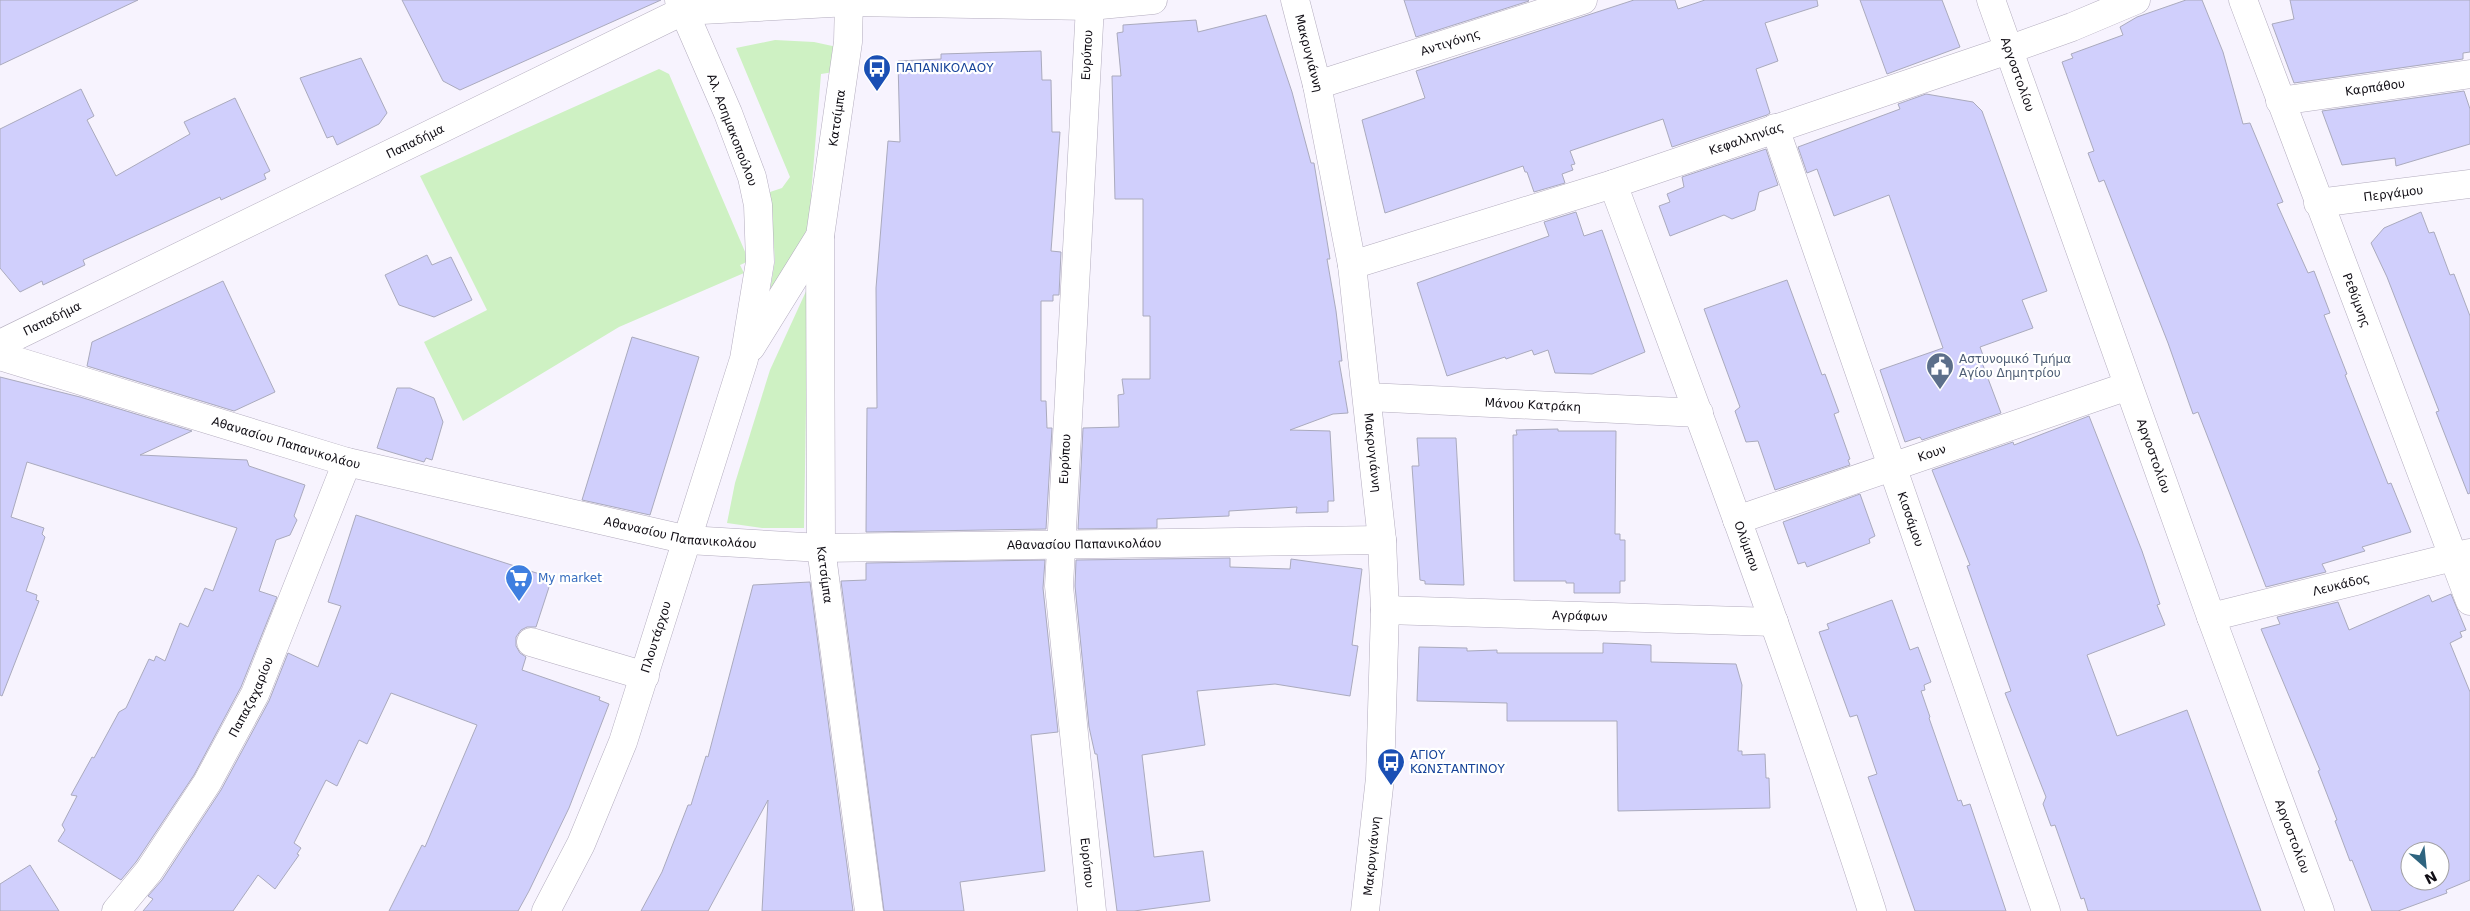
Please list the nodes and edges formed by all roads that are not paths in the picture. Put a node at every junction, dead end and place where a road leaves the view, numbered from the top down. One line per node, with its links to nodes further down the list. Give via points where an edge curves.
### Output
1 (1153, 0): 9 (street, Παπαδήμα)
2 (1295, 0): 12 (street, Μακρυγιάννη)
3 (1583, 0): 12 (street, Αντιγόνης)
4 (1991, 0): 10 (street, Αργοστολίου)
5 (2136, 0): 10 (street, Κεφαλληνίας)
6 (2243, 0): 13 (street, Ρεθύμνης)
7 (849, 1): 8 (street, Παπαδήμα); 9 (street, Παπαδήμα); 18 (street, Κατσίμπα, via 848,42)
8 (681, 5): 20 (street, Παπαδήμα); 22 (street, Αλ. Ασημακοπούλου, via 728,113 752,177 758,205 760,262)
9 (1090, 6): 31 (street, Ευρύπου)
10 (2008, 50): 14 (street, Κεφαλληνίας); 23 (street, Αργοστολίου)
11 (2470, 74): 13 (street, Καρπάθου)
12 (1317, 85): 19 (street, Μακρυγιάννη)
13 (2280, 101): 17 (street, Ρεθύμνης)
14 (1775, 128): 15 (street, Κεφαλληνίας); 27 (street, Κισσάμου)
15 (1613, 184): 19 (street, Κεφαλληνίας); 25 (street, Ολύμπου)
16 (2470, 184): 17 (street, Περγάμου)
17 (2318, 203): 33 (street, Ρεθύμνης)
18 (820, 236): 22 (street, Κατσίμπα); 32 (street, Κατσίμπα)
19 (1352, 265): 24 (street, Μακρυγιάννη)
20 (0, 344)
21 (0, 356): 26 (street, Αθανασίου Παπανικολάου)
22 (744, 357): 29 (street, Πλουτάρχου)
23 (2128, 386): 27 (street, Κουν); 36 (street, Αργοστολίου)
24 (1368, 397): 25 (street, Μάνου Κατράκη); 30 (street, Μακρυγιάννη)
25 (1699, 413): 28 (street, Ολύμπου)
26 (347, 462): 29 (street, Αθανασίου Παπανικολάου); 40 (street, Παπαζαχαρίου, via 255,694 207,783 149,871)
27 (1893, 467): 28 (street, Κουν); 46 (street, Κισσάμου)
28 (1737, 520): 37 (street, Ολύμπου)
29 (688, 540): 32 (street, Αθανασίου Παπανικολάου); 39 (street, Πλουτάρχου)
30 (1382, 540): 31 (street, Αθανασίου Παπανικολάου); 35 (street, Μακρυγιάννη)
31 (1061, 544): 32 (street, Αθανασίου Παπανικολάου); 43 (street, Ευρύπου, via 1059,586)
32 (821, 548): 42 (street, Κατσίμπα)
33 (2461, 555): 34 (street, Ρεθύμνης); 36 (street, Λευκάδος)
34 (2470, 601)
35 (1385, 610): 37 (street, Αγράφων); 44 (street, Μακρυγιάννη, via 1380,778)
36 (2211, 617): 47 (street, Αργοστολίου)
37 (1774, 622): 45 (street, Ολύμπου, via 1824,761)
38 (531, 642): 39 (street)
39 (644, 676): 41 (street, Πλουτάρχου, via 623,742 581,844)
40 (116, 911)
41 (546, 911)
42 (869, 911)
43 (1092, 911)
44 (1365, 911)
45 (1872, 911)
46 (2046, 911)
47 (2320, 911)

